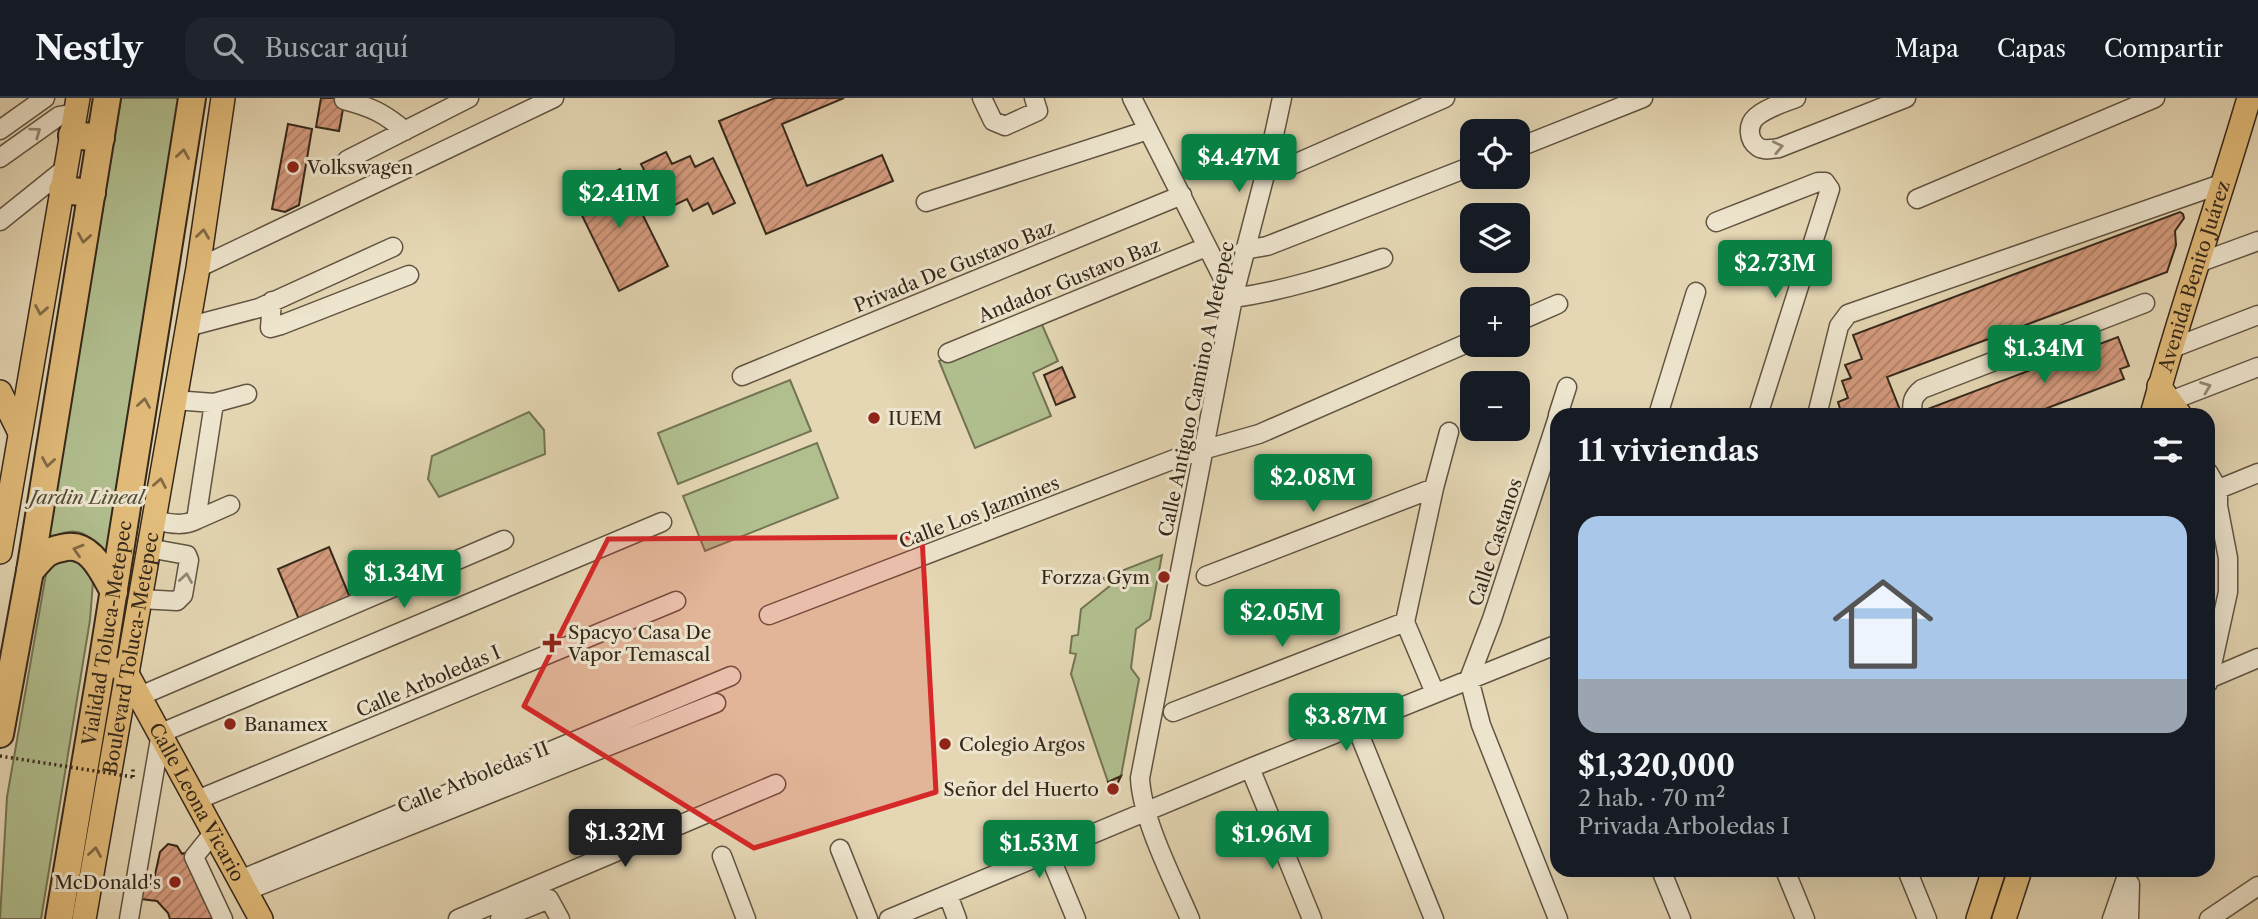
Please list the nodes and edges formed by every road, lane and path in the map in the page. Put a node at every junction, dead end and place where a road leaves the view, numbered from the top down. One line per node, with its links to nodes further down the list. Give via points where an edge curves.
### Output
1 (45, 98): 19 (street)
2 (107, 98): 22 (highway)
3 (192, 98): 86 (highway, Vialidad Toluca-Metepec, one-way to 3)
4 (223, 98): 42 (main road, Boulevard Toluca-Metepec, one-way to 4)
5 (469, 98): 21 (street)
6 (554, 98): 42 (street)
7 (982, 98): 8 (street, via 993,121 1005,126 1038,111)
8 (1034, 98)
9 (1132, 98): 20 (street)
10 (1282, 98): 26 (street, Calle Antiguo Camino A Metepec)
11 (1445, 98): 26 (street, via 1292,165)
12 (1643, 98): 23 (street)
13 (1797, 98): 14 (street, one-way to 14, via 1756,117 1749,132 1758,148 1779,148)
14 (1906, 98)
15 (2155, 98): 32 (street)
16 (2249, 98): 29 (main road, Avenida Benito Juárez)
17 (344, 100): 21 (street, via 386,114)
18 (75, 115): 22 (highway); 24 (street, one-way to 18, via 59,116); 28 (main road)
19 (0, 130)
20 (1148, 130): 31 (street); 33 (street)
21 (405, 131): 25 (street)
22 (101, 138): 30 (highway)
23 (1530, 143)
24 (0, 158)
25 (347, 160)
26 (1267, 167): 39 (street, Calle Antiguo Camino A Metepec)
27 (1460, 171): 39 (street, via 1263,248)
28 (64, 179): 30 (highway); 34 (street); 69 (main road, one-way to 69)
29 (2224, 183): 41 (main road, Avenida Benito Juárez); 66 (street, via 1848,314 1839,326)
30 (92, 193): 84 (highway, one-way to 84)
31 (1182, 195): 38 (street); 56 (street, Privada De Gustavo Baz)
32 (1917, 199)
33 (926, 202)
34 (0, 221)
35 (1716, 222): 65 (street, via 1818,182 1825,182 1830,189)
36 (2258, 241): 41 (street)
37 (393, 247): 46 (street)
38 (1206, 247): 45 (street); 54 (street, Andador Gustavo Baz)
39 (1244, 250): 45 (street, Calle Antiguo Camino A Metepec)
40 (1383, 258): 45 (street)
41 (2198, 263): 53 (main road, Avenida Benito Juárez)
42 (198, 268): 51 (main road, Boulevard Toluca-Metepec)
43 (409, 275): 46 (street, via 270,328)
44 (1696, 292): 64 (street)
45 (1233, 298): 71 (street, Calle Antiguo Camino A Metepec)
46 (272, 301): 51 (street, via 245,313)
47 (2145, 303): 67 (street, via 1922,389 1914,395)
48 (1558, 304): 50 (street)
49 (2258, 315): 53 (street)
50 (1530, 316)
51 (187, 327): 60 (main road, Boulevard Toluca-Metepec)
52 (1460, 346): 71 (street, Calle Los Jazmines, via 1259,434)
53 (2170, 349): 62 (main road, Avenida Benito Juárez)
54 (948, 353)
55 (2258, 367): 62 (street, one-way to 55)
56 (742, 376)
57 (1567, 387): 63 (street, Calle Castanos)
58 (0, 392): 69 (main road)
59 (247, 394): 61 (street)
60 (174, 400): 61 (street); 78 (main road, Boulevard Toluca-Metepec, one-way to 60)
61 (214, 403): 79 (street)
62 (2163, 405)
63 (1560, 408)
64 (1660, 408)
65 (1760, 408)
66 (1819, 408)
67 (1912, 408)
68 (1449, 432): 74 (street)
69 (20, 433): 72 (main road)
70 (1550, 441): 97 (street, Calle Castanos)
71 (1204, 448): 89 (street, Calle Los Jazmines); 111 (street, Calle Antiguo Camino A Metepec, via 1142,764)
72 (8, 461): 82 (main road)
73 (2258, 474): 75 (street)
74 (1434, 488): 85 (street); 90 (street)
75 (2215, 495)
76 (2215, 504): 92 (street, via 2228,558 2228,592)
77 (230, 505): 79 (street)
78 (153, 520): 79 (street, via 174,524); 83 (main road, Boulevard Toluca-Metepec)
79 (196, 520)
80 (662, 522): 104 (street)
81 (503, 540): 100 (street)
82 (0, 548)
83 (148, 548): 87 (main road, Boulevard Toluca-Metepec); 87 (street, one-way to 83, via 177,601 183,596 187,555)
84 (30, 571): 86 (highway, one-way to 84, via 102,569 88,552 77,547 48,552); 105 (highway)
85 (1206, 576)
86 (114, 592): 93 (highway, Vialidad Toluca-Metepec)
87 (139, 599): 95 (main road, Boulevard Toluca-Metepec)
88 (676, 601): 110 (street, Calle Arboledas I)
89 (769, 615)
90 (1405, 622): 99 (street); 102 (street)
91 (1550, 647): 97 (street)
92 (2215, 656)
93 (103, 658): 95 (main road, Calle Leona Vicario); 126 (highway, Vialidad Toluca-Metepec)
94 (2258, 658): 98 (street)
95 (126, 672): 100 (main road, Calle Leona Vicario); 127 (main road, Boulevard Toluca-Metepec, one-way to 95)
96 (731, 676): 123 (street)
97 (1469, 679): 99 (street); 142 (street, via 1481,725)
98 (2215, 679)
99 (1435, 692): 103 (street)
100 (140, 696): 104 (main road, Calle Leona Vicario)
101 (716, 704): 123 (street, Calle Arboledas II, via 341,852)
102 (1173, 712)
103 (1356, 726): 107 (street); 141 (street)
104 (161, 733): 110 (main road, Calle Leona Vicario); 128 (street)
105 (0, 734)
106 (0, 756): 108 (path, bridge)
107 (1250, 768): 111 (street); 140 (street)
108 (132, 777)
109 (776, 784): 131 (street)
110 (197, 800): 112 (main road, Calle Leona Vicario)
111 (1146, 813): 114 (street); 139 (street, Calle Antiguo Camino A Metepec)
112 (214, 832): 123 (main road, Calle Leona Vicario); 129 (street, via 194,857)
113 (840, 849): 135 (street)
114 (1049, 854): 125 (street); 138 (street)
115 (722, 856): 134 (street)
116 (1664, 877): 143 (street)
117 (1788, 877): 144 (street)
118 (1910, 877): 145 (street)
119 (1992, 877): 146 (main road)
120 (2018, 877): 147 (main road)
121 (2127, 877): 148 (street)
122 (2130, 877): 149 (street)
123 (243, 885): 130 (main road, Calle Leona Vicario)
124 (2258, 886): 150 (street)
125 (948, 895): 136 (street); 137 (street)
126 (66, 912)
127 (84, 919)
128 (129, 919)
129 (223, 919)
130 (261, 919)
131 (458, 919)
132 (500, 919): 133 (street, via 549,899)
133 (560, 919)
134 (746, 919)
135 (868, 919)
136 (889, 919)
137 (957, 919)
138 (1076, 919)
139 (1190, 919)
140 (1312, 919)
141 (1434, 919)
142 (1558, 919)
143 (1681, 919)
144 (1805, 919)
145 (1927, 919)
146 (1978, 919)
147 (2004, 919)
148 (2112, 919)
149 (2129, 919)
150 (2209, 919)

